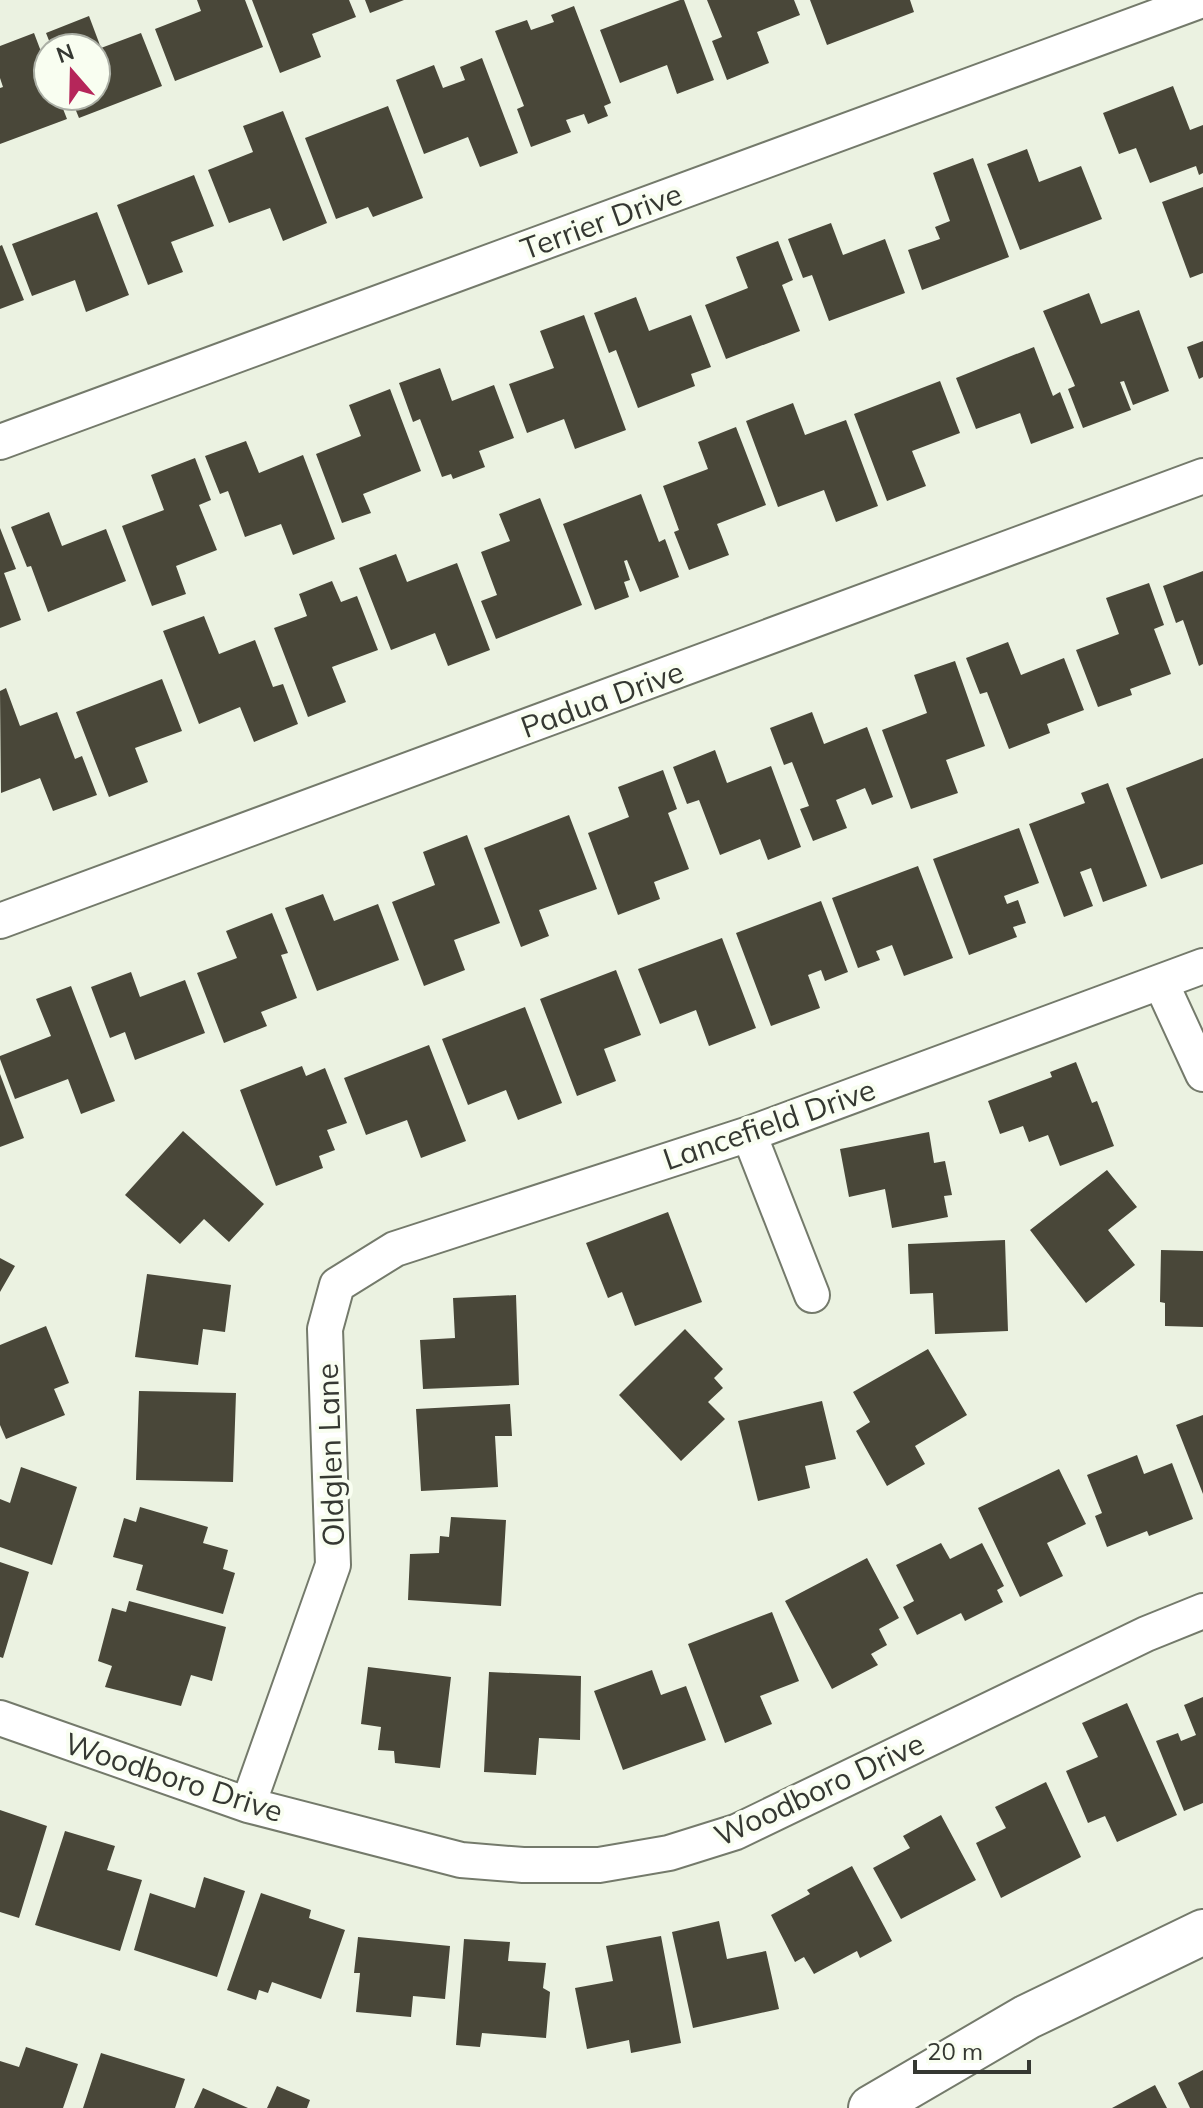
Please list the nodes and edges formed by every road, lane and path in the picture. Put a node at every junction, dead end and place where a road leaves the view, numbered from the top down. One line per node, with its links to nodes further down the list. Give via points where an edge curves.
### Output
1 (1202, 0): 2 (street, Terrier Drive)
2 (0, 442)
3 (1203, 476): 4 (street, Padua Drive)
4 (0, 921)
5 (1203, 966): 6 (street, Lancefield Drive)
6 (1161, 983): 7 (street); 8 (street, Lancefield Drive)
7 (1203, 1074)
8 (749, 1134): 9 (street, Lancefield Drive, via 395,1249); 10 (street)
9 (337, 1285): 13 (street, Oldglen Lane, via 325,1329 333,1565)
10 (812, 1295)
11 (1203, 1611): 13 (street, Woodboro Drive, via 736,1832 669,1853 599,1865 461,1860)
12 (0, 1718): 13 (street, Woodboro Drive)
13 (248, 1805)
14 (1203, 1932): 15 (street, via 1027,2017)
15 (871, 2108)

